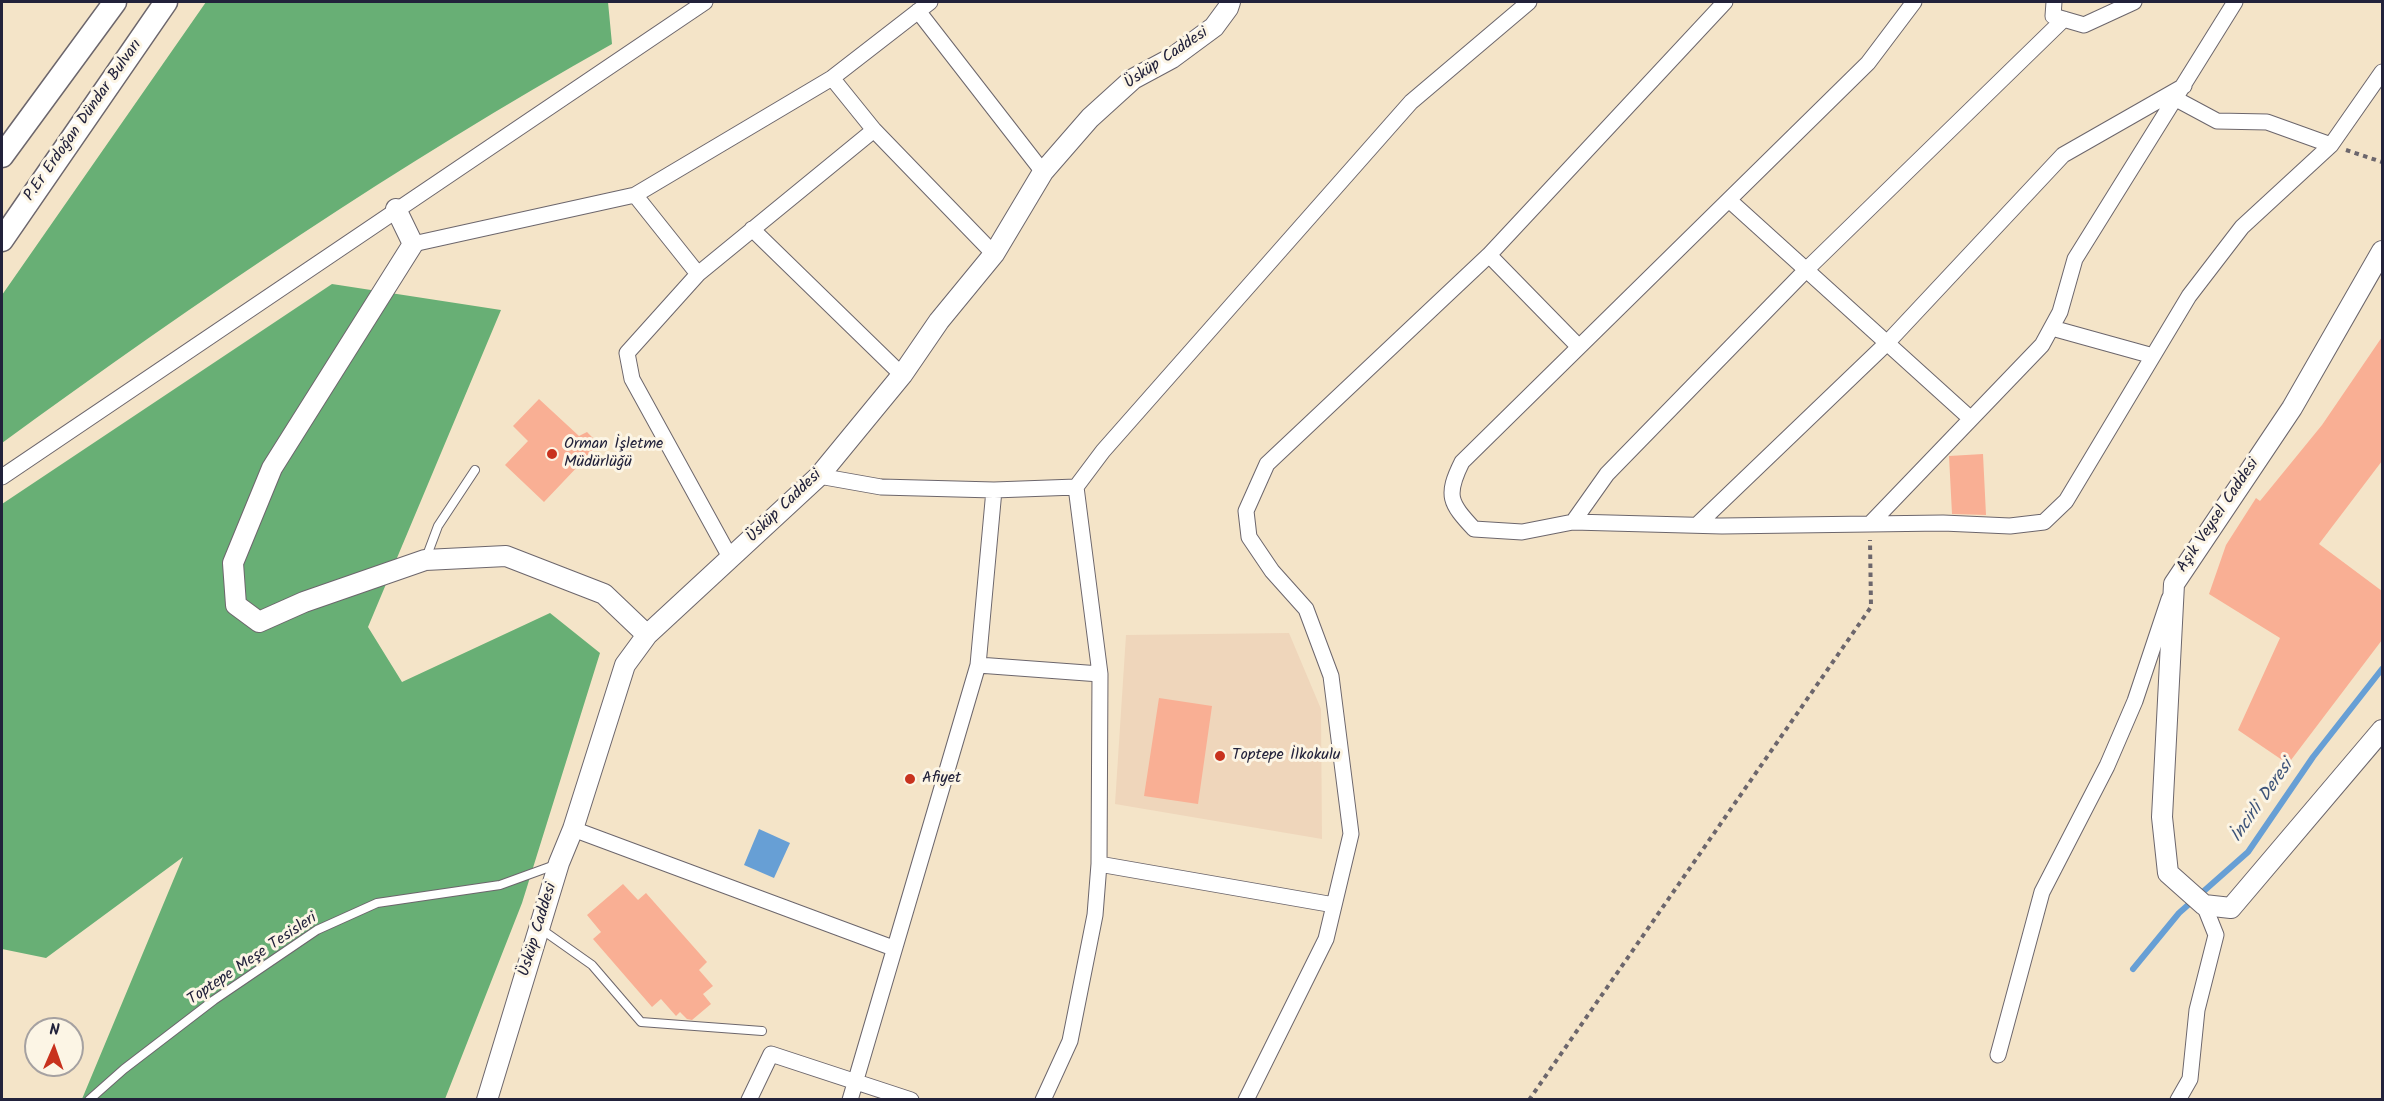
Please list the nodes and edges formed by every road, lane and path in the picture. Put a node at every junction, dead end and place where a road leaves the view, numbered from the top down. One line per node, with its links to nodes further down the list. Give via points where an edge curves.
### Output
1 (115, 2): 18 (main road)
2 (166, 2): 25 (main road, P.Er Erdoğan Dündar Bulvarı)
3 (705, 2): 23 (street)
4 (1230, 2): 20 (street, Üsküp Caddesi, via 1214,27 1172,58 1133,79 1090,118)
5 (1529, 2): 41 (street, via 1411,102 1103,451)
6 (1725, 2): 29 (street)
7 (1914, 2): 22 (street, via 1868,63)
8 (2054, 2): 12 (street, via 2054,16)
9 (2134, 2): 12 (street, via 2084,26)
10 (2235, 2): 15 (street)
11 (924, 6): 14 (street); 20 (street)
12 (2064, 19): 30 (street)
13 (2382, 72): 17 (street)
14 (832, 78): 16 (street); 21 (street)
15 (2180, 93): 17 (street, via 2217,121 2267,122); 32 (street, via 2075,259); 33 (street, via 2063,155)
16 (874, 130): 24 (street); 28 (street)
17 (2331, 145): 19 (path); 35 (street, via 2242,226 2189,296)
18 (2, 156)
19 (2382, 162)
20 (1043, 172): 28 (street, Üsküp Caddesi)
21 (635, 195): 26 (street); 31 (street)
22 (1729, 200): 30 (street); 34 (street)
23 (396, 209): 26 (street); 40 (street)
24 (752, 230): 31 (street); 36 (street)
25 (2, 240)
26 (413, 244): 46 (street, via 272,468 233,563 236,605 259,622)
27 (2382, 251): 48 (street, Aşık Veysel Caddesi, via 2292,408)
28 (994, 254): 36 (street, Üsküp Caddesi, via 939,321)
29 (1489, 255): 34 (street); 56 (street, via 1267,464 1246,511 1249,537 1272,571 1306,609 1331,676 1351,834)
30 (1806, 270): 33 (street); 43 (street, via 1607,474)
31 (698, 274): 47 (street, via 627,353 632,379)
32 (2052, 328): 35 (street); 37 (street, via 2042,345)
33 (1887, 343): 37 (street); 45 (street)
34 (1579, 347): 43 (street, via 1462,462 1452,483 1453,507 1474,529 1522,532)
35 (2152, 356): 44 (street, via 2066,501 2044,522 2010,526)
36 (902, 375): 39 (street, Üsküp Caddesi)
37 (1971, 419): 44 (street)
38 (475, 470): 46 (lane, via 438,526)
39 (819, 476): 42 (street, via 881,487); 47 (street, Üsküp Caddesi)
40 (2, 477)
41 (1076, 487): 42 (street); 51 (street)
42 (994, 490): 50 (street)
43 (1573, 522): 45 (street)
44 (1870, 524): 45 (street); 70 (path, via 1871,607)
45 (1697, 525)
46 (425, 560): 49 (street, via 506,556 604,594)
47 (731, 560): 49 (street, Üsküp Caddesi)
48 (2174, 584): 57 (street, Aşık Veysel Caddesi, via 2163,828 2168,873); 61 (street, via 2135,701 2107,766 2042,892)
49 (648, 635): 53 (street, Üsküp Caddesi, via 625,665)
50 (978, 665): 51 (street); 59 (street)
51 (1100, 674): 55 (street)
52 (2382, 730): 57 (street, via 2231,908)
53 (573, 829): 54 (street, Üsküp Caddesi); 59 (street)
54 (559, 863): 58 (street, Üsküp Caddesi); 63 (lane, Toptepe Meşe Tesisleri, via 500,885 377,903 317,930 214,1000)
55 (1099, 864): 56 (street); 68 (street, via 1095,915 1070,1041)
56 (1334, 905): 69 (street, via 1326,939)
57 (2204, 905): 71 (street, via 2216,935 2197,1010 2190,1079)
58 (539, 928): 60 (lane, via 592,965 641,1022); 64 (street, Üsküp Caddesi)
59 (893, 948): 62 (street)
60 (762, 1031)
61 (1998, 1055)
62 (856, 1080): 65 (street, via 771,1054); 66 (street); 67 (street)
63 (89, 1100)
64 (487, 1100)
65 (749, 1100)
66 (850, 1100)
67 (910, 1100)
68 (1043, 1100)
69 (1246, 1100)
70 (1530, 1100)
71 (2178, 1100)

